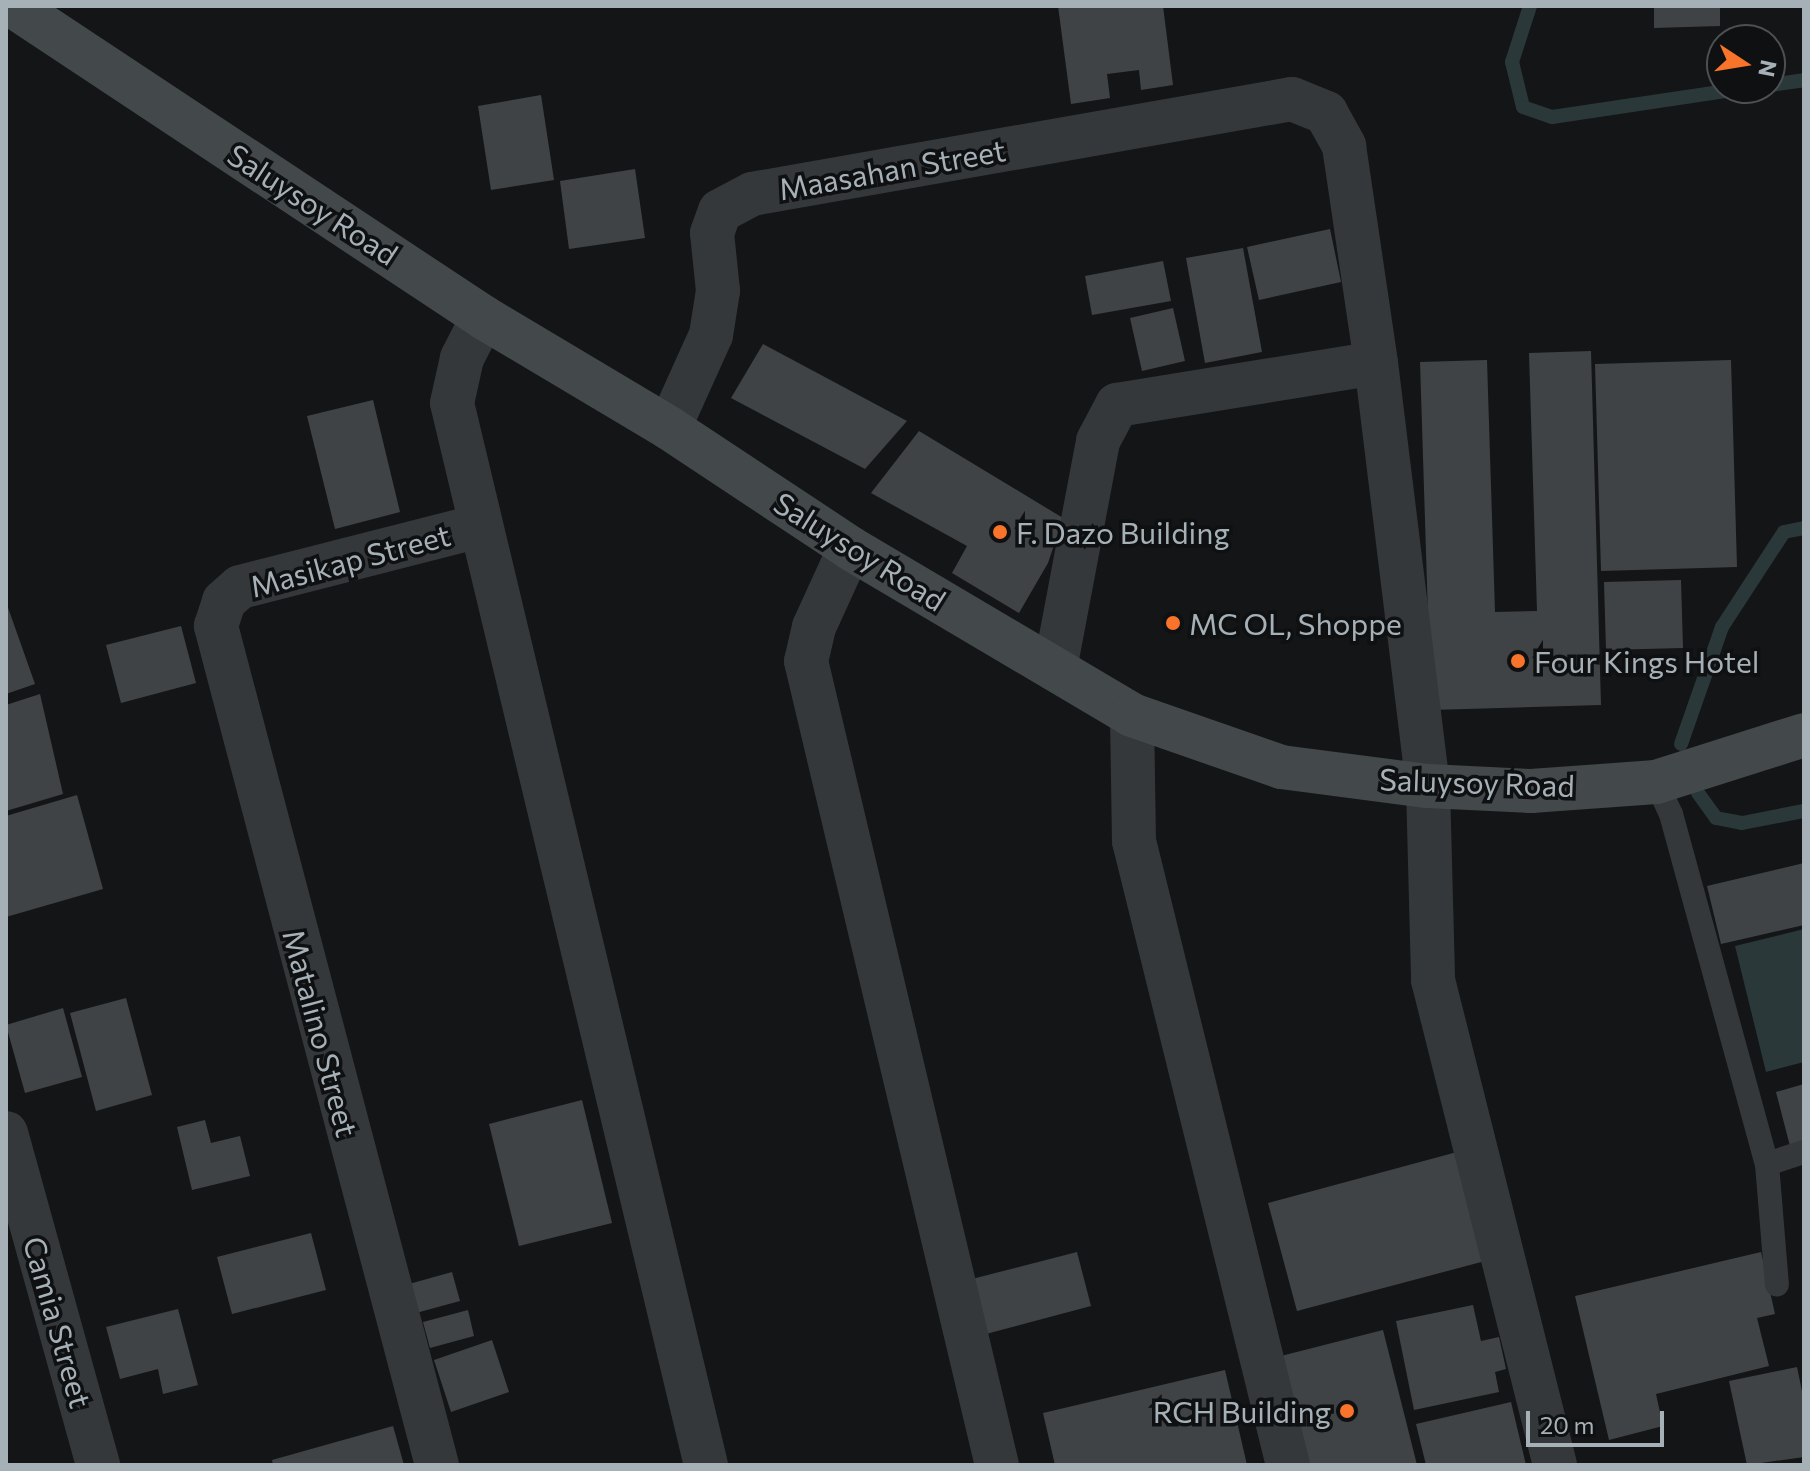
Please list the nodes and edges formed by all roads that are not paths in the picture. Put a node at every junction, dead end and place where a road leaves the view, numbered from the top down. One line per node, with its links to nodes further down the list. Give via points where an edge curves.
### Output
1 (13, 6): 2 (main road, Saluysoy Road)
2 (483, 317): 4 (main road, Saluysoy Road); 5 (street, via 462,358 452,403)
3 (1376, 363): 4 (street, Maasahan Street, via 1344,146 1326,113 1292,99 752,194 720,211 712,233 718,291 711,335); 8 (street, via 1117,405 1098,441); 12 (street)
4 (669, 428): 6 (main road, Saluysoy Road)
5 (480, 526): 7 (street, Masikap Street, via 240,587); 19 (street)
6 (850, 548): 8 (main road, Saluysoy Road); 20 (street, via 814,627 808,675)
7 (224, 601): 18 (street, Matalino Street, via 216,626 225,672)
8 (1055, 669): 9 (main road, Saluysoy Road)
9 (1132, 715): 12 (main road, Saluysoy Road, via 1281,767); 21 (street, via 1134,841)
10 (1804, 735): 11 (main road, Saluysoy Road)
11 (1656, 782): 12 (main road, Saluysoy Road, via 1531,791); 15 (lane, via 1671,814)
12 (1428, 786): 22 (street, via 1433,980)
13 (6, 1133): 17 (street, Camia Street)
14 (1804, 1152): 15 (lane)
15 (1767, 1164): 16 (lane)
16 (1777, 1285)
17 (98, 1465)
18 (437, 1465)
19 (706, 1465)
20 (997, 1465)
21 (1288, 1465)
22 (1555, 1465)

